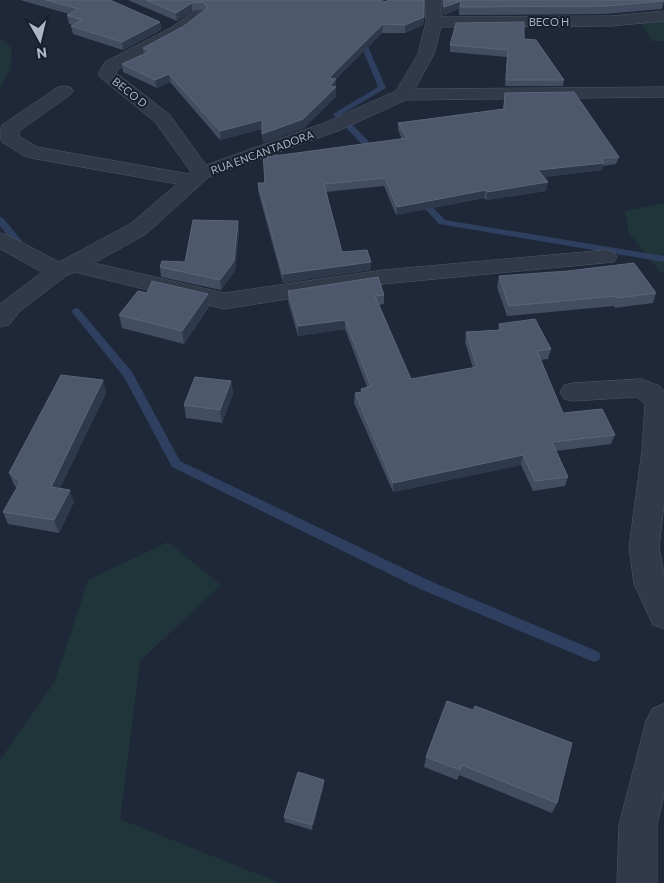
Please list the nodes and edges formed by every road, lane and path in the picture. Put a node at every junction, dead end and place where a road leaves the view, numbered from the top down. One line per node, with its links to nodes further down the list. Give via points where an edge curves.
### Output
1 (430, 9): 3 (street, BECO H, via 611,21); 8 (street, via 426,54)
2 (199, 15): 5 (street, BECO D)
3 (664, 16)
4 (159, 22): 5 (street)
5 (178, 30): 9 (street, BECO D, via 111,66 106,74 162,118)
6 (64, 91): 9 (street, via 9,129 9,138 31,152)
7 (664, 92): 8 (street)
8 (403, 95): 9 (street, RUA ENCANTADORA, via 331,128)
9 (198, 177): 12 (street, RUA ENCANTADORA, via 138,229)
10 (0, 240): 12 (street)
11 (606, 257): 12 (street, via 383,277 224,301)
12 (66, 268): 13 (street, RUA ENCANTADORA, via 12,306)
13 (0, 319)
14 (573, 392): 15 (street, via 641,388 651,393 658,403 656,451 644,547 650,584)
15 (664, 615)
16 (664, 721): 17 (street, via 638,825)
17 (637, 883)

